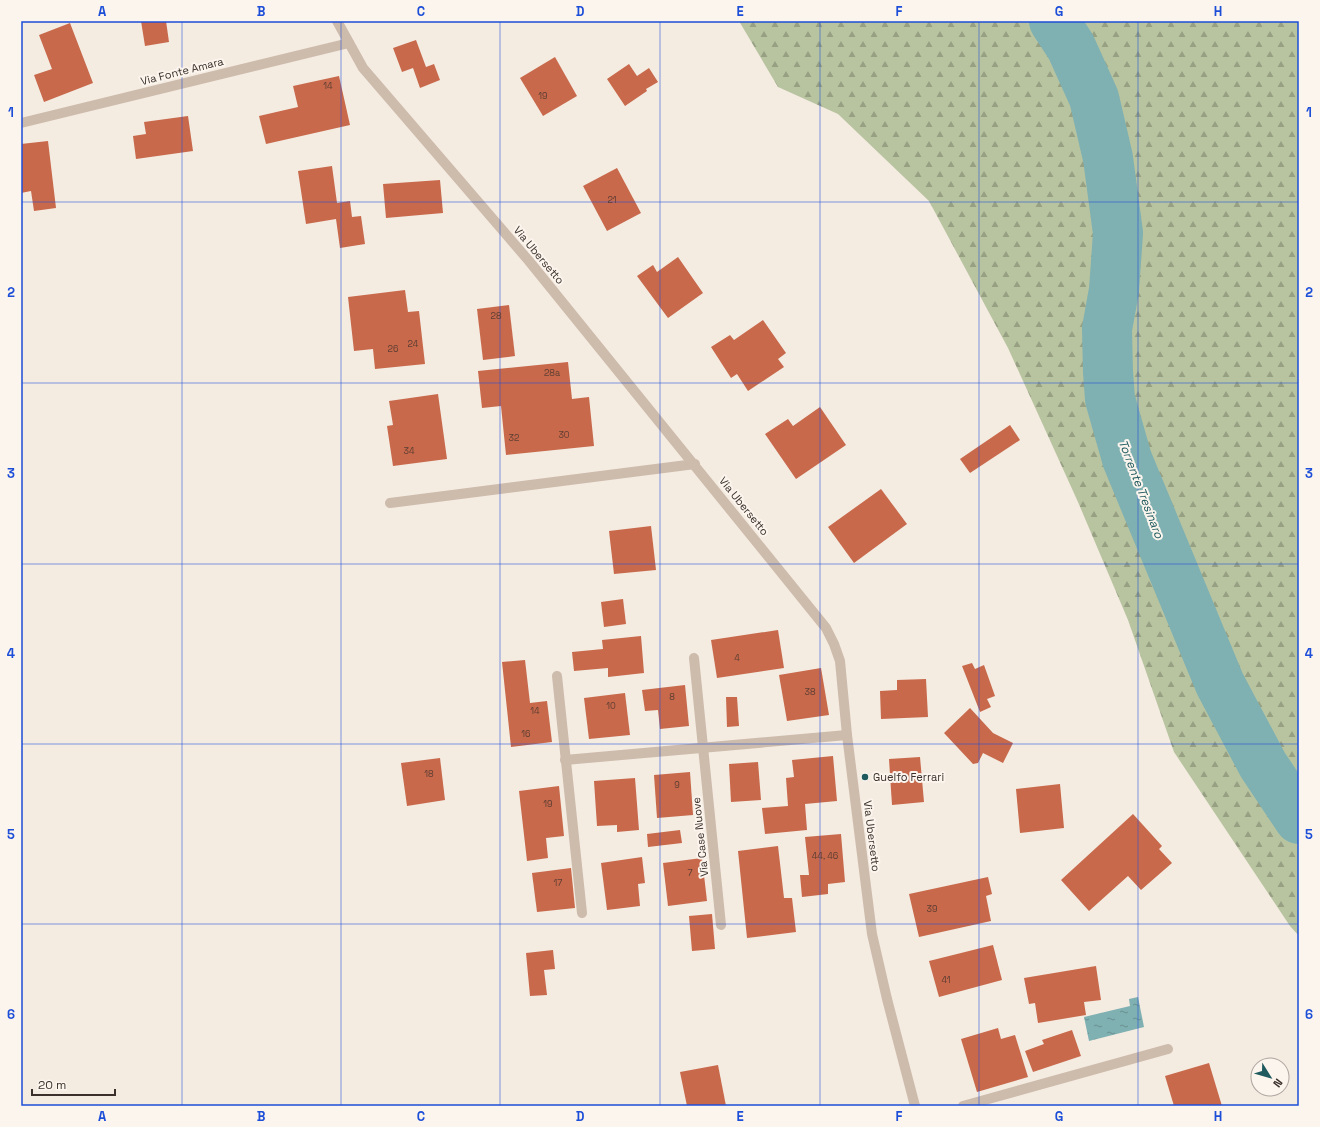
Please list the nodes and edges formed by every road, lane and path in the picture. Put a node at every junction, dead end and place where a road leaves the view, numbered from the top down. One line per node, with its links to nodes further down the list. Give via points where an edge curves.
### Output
1 (337, 21): 2 (street, Via Ubersetto)
2 (349, 43): 3 (street, Via Fonte Amara); 4 (street, Via Ubersetto, via 363,68 529,261)
3 (21, 123)
4 (694, 464): 5 (street); 8 (street, Via Ubersetto, via 826,628 840,661)
5 (390, 503)
6 (694, 658): 9 (street, Via Case Nuove)
7 (557, 676): 10 (street)
8 (847, 735): 9 (street); 14 (street, Via Ubersetto, via 872,934)
9 (704, 748): 10 (street); 12 (street, Via Case Nuove)
10 (565, 760): 11 (street)
11 (582, 913)
12 (721, 925)
13 (1168, 1050): 15 (street)
14 (915, 1106)
15 (963, 1106)

